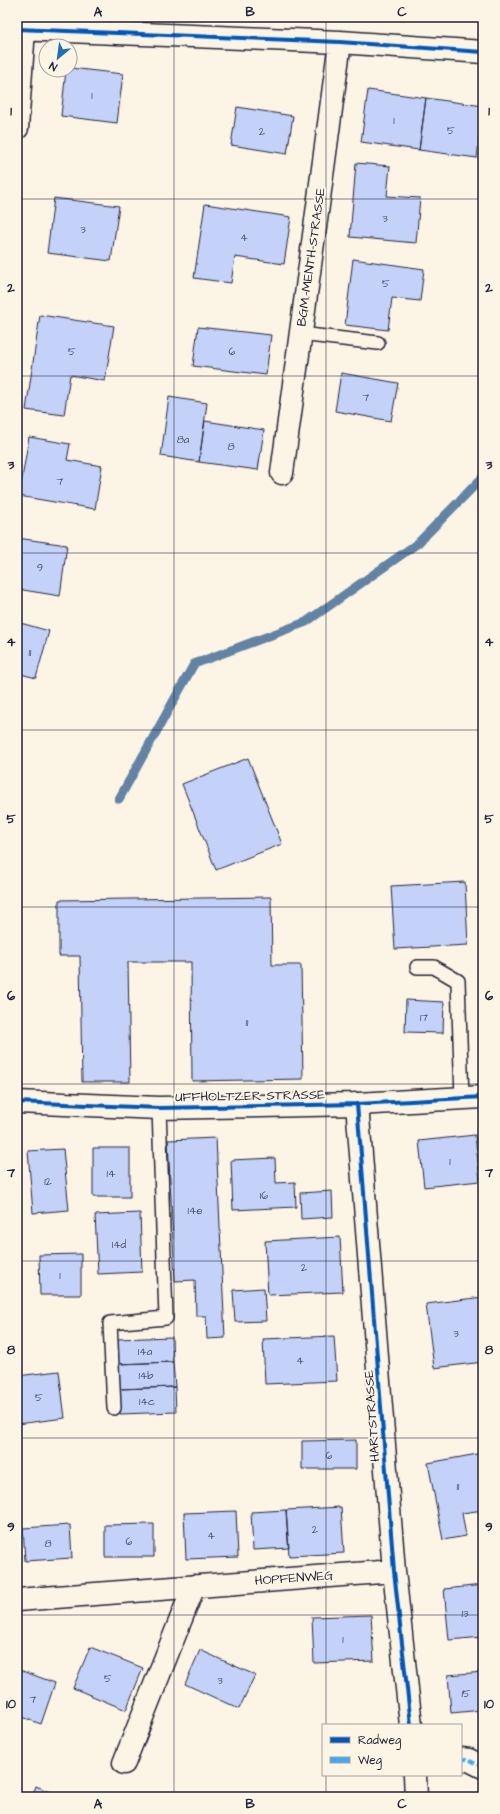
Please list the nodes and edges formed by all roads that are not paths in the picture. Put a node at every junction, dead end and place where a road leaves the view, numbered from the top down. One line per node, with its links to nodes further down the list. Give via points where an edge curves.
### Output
1 (101, 25): 2 (street); 3 (street)
2 (21, 29): 5 (street)
3 (340, 42): 4 (street); 6 (street, BGM.-MENTH-STRASSE)
4 (483, 52)
5 (17, 128)
6 (300, 334): 7 (lane); 8 (street, BGM.-MENTH-STRASSE)
7 (378, 343)
8 (282, 473)
9 (417, 967): 10 (lane, via 434,967 458,981)
10 (473, 1098): 12 (street, UFFHOLTZER STRASSE)
11 (17, 1102): 13 (street, UFFHOLTZER STRASSE)
12 (357, 1104): 13 (street, UFFHOLTZER STRASSE); 15 (street, HARTSTRASSE)
13 (159, 1108): 14 (lane, via 166,1318 110,1323)
14 (114, 1408)
15 (394, 1571): 16 (street, HOPFENWEG); 18 (street, HARTSTRASSE)
16 (194, 1586): 17 (street, HOPFENWEG); 20 (street)
17 (17, 1600)
18 (411, 1724)
19 (462, 1759): 21 (street)
20 (124, 1763)
21 (483, 1767)
22 (415, 1776): 23 (street)
23 (416, 1797)

